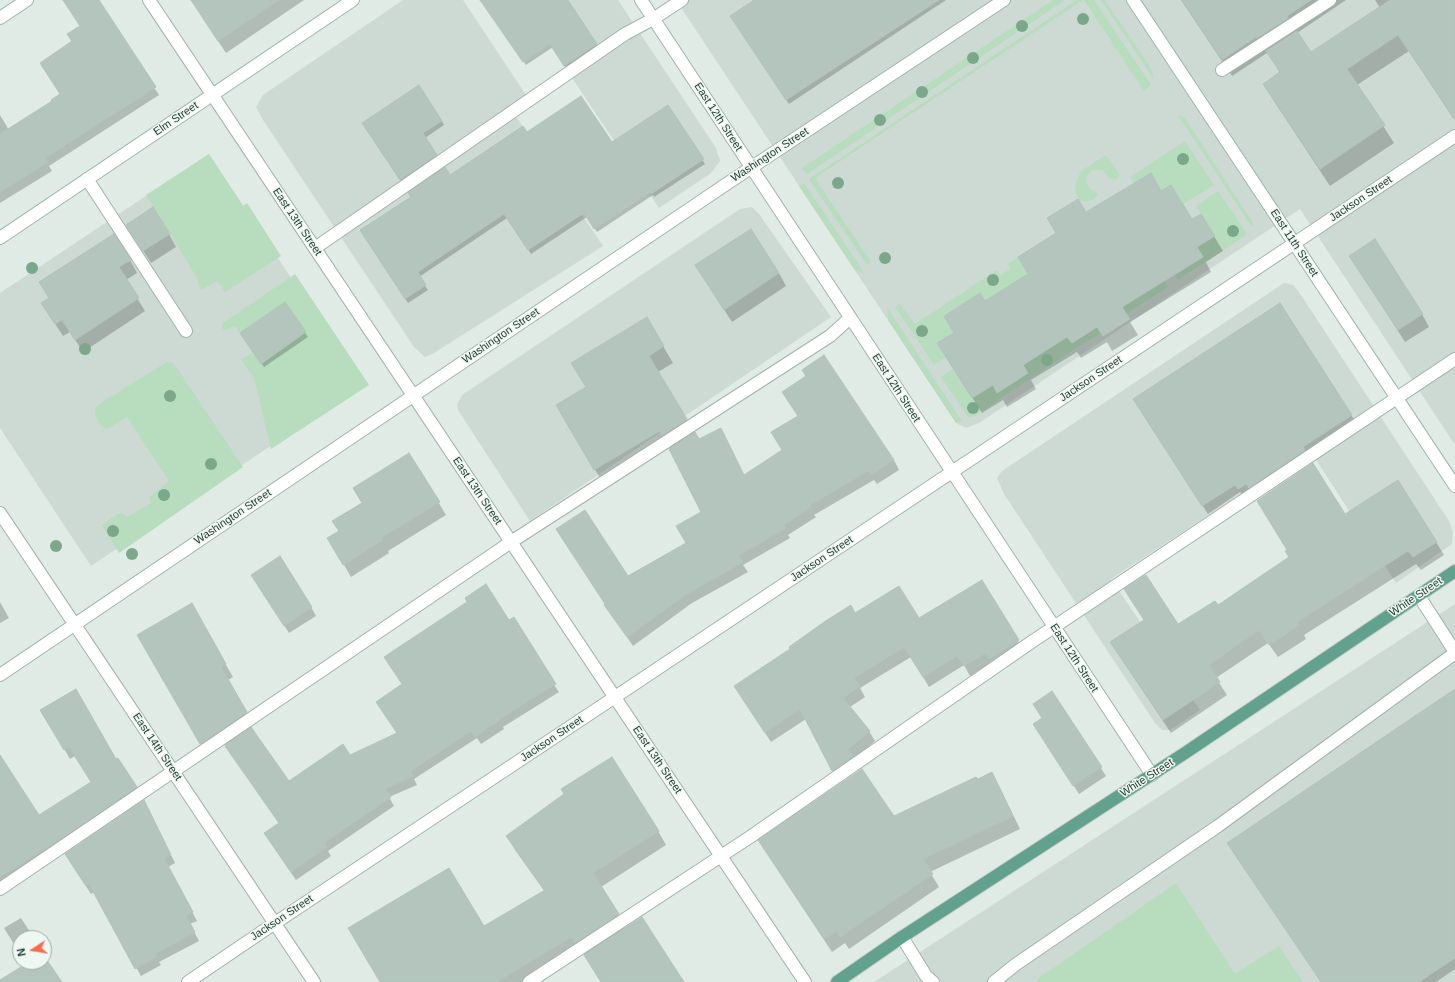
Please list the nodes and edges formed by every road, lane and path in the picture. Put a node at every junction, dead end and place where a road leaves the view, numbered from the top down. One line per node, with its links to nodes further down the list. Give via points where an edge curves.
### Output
1 (27, 0): 9 (street)
2 (149, 0): 12 (street, East 13th Street)
3 (353, 0): 12 (street, Elm Street)
4 (641, 0): 10 (street, East 12th Street)
5 (682, 0): 10 (street)
6 (1004, 0): 14 (street, Washington Street)
7 (1134, 0): 17 (street, East 11th Street)
8 (1330, 0): 11 (street)
9 (0, 18)
10 (653, 19): 14 (street, East 12th Street); 18 (street, via 625,34)
11 (1222, 70)
12 (212, 95): 15 (street, Elm Street); 18 (street, East 13th Street)
13 (1455, 136): 17 (street, Jackson Street)
14 (751, 167): 19 (street, East 12th Street); 22 (street, Washington Street)
15 (87, 179): 16 (street, Elm Street); 20 (street)
16 (0, 238)
17 (1294, 244): 23 (street, East 11th Street); 24 (street, Jackson Street)
18 (315, 248): 22 (street, East 13th Street)
19 (850, 318): 24 (street, East 12th Street); 27 (street, via 830,336)
20 (186, 331)
21 (1455, 359): 23 (street)
22 (413, 395): 27 (street, East 13th Street); 30 (street, Washington Street)
23 (1397, 398): 25 (street, East 11th Street); 31 (street)
24 (952, 472): 31 (street, East 12th Street); 34 (street, Jackson Street)
25 (1455, 486)
26 (0, 513): 30 (street, East 14th Street)
27 (511, 542): 34 (street, East 13th Street); 35 (street)
28 (1455, 571): 29 (main road, White Street)
29 (1419, 596): 32 (street); 36 (main road, White Street)
30 (75, 624): 33 (street, Washington Street); 35 (street, East 14th Street)
31 (1054, 627): 36 (street, East 12th Street); 37 (street)
32 (1455, 652): 47 (street, via 1218,826)
33 (0, 675)
34 (615, 698): 37 (street, East 13th Street); 39 (street, Jackson Street)
35 (174, 772): 38 (street); 39 (street, East 14th Street)
36 (1152, 775): 40 (main road, White Street)
37 (720, 856): 43 (street); 44 (street, East 13th Street)
38 (0, 889)
39 (275, 923): 41 (street, Jackson Street); 42 (street, East 14th Street)
40 (902, 938): 45 (main road, White Street); 46 (street, via 926,976)
41 (188, 982)
42 (314, 982)
43 (529, 982)
44 (805, 982)
45 (837, 982)
46 (933, 982)
47 (994, 982)

